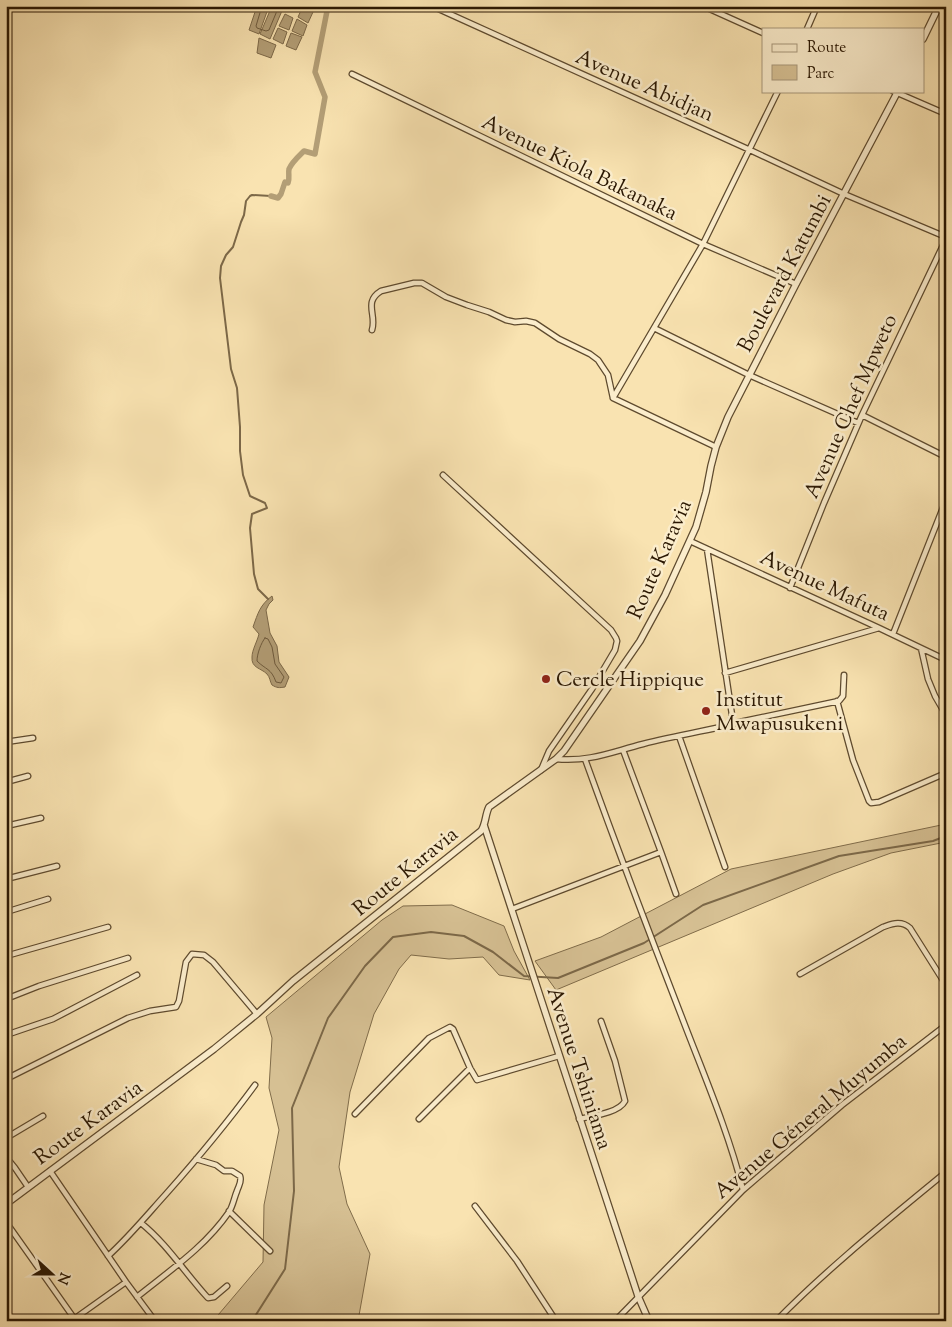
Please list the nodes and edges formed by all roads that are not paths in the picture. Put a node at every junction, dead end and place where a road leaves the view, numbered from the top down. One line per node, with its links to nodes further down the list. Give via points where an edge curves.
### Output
1 (432, 6): 12 (street, Avenue Abidjan)
2 (703, 6): 6 (street)
3 (818, 6): 5 (street)
4 (939, 6): 7 (street)
5 (807, 28)
6 (762, 34)
7 (924, 37)
8 (352, 74): 15 (street, Avenue Kiola Bakanaka)
9 (778, 92): 12 (street)
10 (896, 92): 11 (street); 13 (street, Boulevard Katumbi)
11 (946, 114)
12 (750, 150): 13 (street, Avenue Abidjan); 15 (street)
13 (844, 194): 14 (street, Avenue Abidjan); 16 (street, Boulevard Katumbi)
14 (946, 238): 21 (street, Avenue Chef Mpweto)
15 (703, 244): 16 (street, Avenue Kiola Bakanaka); 17 (street)
16 (796, 284): 19 (street, Boulevard Katumbi)
17 (654, 328): 19 (street); 20 (street)
18 (372, 330): 20 (street, via 371,305 378,293 422,283 446,297 506,320 535,323 590,354 606,371)
19 (749, 375): 22 (street); 23 (street, Boulevard Katumbi)
20 (613, 398): 23 (street)
21 (862, 415): 22 (street, Avenue Chef Mpweto); 24 (street)
22 (858, 423): 30 (street, Avenue Chef Mpweto)
23 (716, 447): 25 (street, Boulevard Katumbi)
24 (946, 457)
25 (710, 473): 28 (street, Route Karavia)
26 (443, 475): 46 (street, via 616,638 612,657 549,751)
27 (946, 500): 32 (street)
28 (690, 541): 29 (street, Avenue Mafuta); 44 (street, Route Karavia, via 640,641)
29 (707, 549): 30 (street, Avenue Mafuta); 35 (street)
30 (790, 588): 31 (street, Avenue Mafuta)
31 (878, 628): 32 (street, Avenue Mafuta); 35 (street)
32 (893, 634): 33 (street, Avenue Mafuta)
33 (921, 648): 34 (street, Avenue Mafuta); 38 (street, via 928,679)
34 (946, 660)
35 (725, 673): 39 (street, via 732,715)
36 (844, 675): 37 (street, via 843,696)
37 (837, 701): 39 (street); 47 (street, via 853,760 871,803)
38 (946, 715)
39 (730, 724): 40 (street)
40 (679, 736): 43 (street); 58 (street)
41 (33, 738): 42 (street)
42 (6, 742)
43 (623, 750): 45 (street); 55 (street)
44 (556, 759): 45 (street); 46 (street, Route Karavia)
45 (585, 759): 57 (street)
46 (541, 770): 51 (street, Route Karavia, via 489,807)
47 (946, 773)
48 (28, 776): 49 (street)
49 (6, 782)
50 (41, 818): 52 (street)
51 (484, 825): 53 (street, Route Karavia); 54 (street, Avenue Tshiniama)
52 (6, 826)
53 (476, 835): 54 (street); 71 (street, Route Karavia, via 301,974)
54 (488, 837): 62 (street, Avenue Tshiniama)
55 (661, 852): 57 (street); 60 (street)
56 (57, 866): 59 (street)
57 (624, 866): 62 (street); 89 (street, via 723,1125)
58 (725, 868)
59 (6, 879)
60 (676, 894)
61 (48, 899): 63 (street)
62 (512, 909): 75 (street, Avenue Tshiniama)
63 (6, 912)
64 (108, 927): 65 (street)
65 (6, 956)
66 (128, 958): 70 (street)
67 (800, 974): 69 (street, via 882,927 898,922 910,928)
68 (137, 975): 74 (street, via 53,1019)
69 (946, 985)
70 (6, 999)
71 (257, 1014): 77 (street, via 213,962 204,955 192,954 186,962 176,1007 128,1018); 86 (street, Route Karavia)
72 (601, 1021): 82 (street, via 625,1101 616,1109)
73 (946, 1025): 89 (street, Avenue Géneral Muyumba, via 842,1104)
74 (6, 1035)
75 (559, 1056): 76 (street, via 478,1080); 82 (street, Avenue Tshiniama)
76 (470, 1068): 79 (street, via 453,1029 449,1027 429,1038); 81 (street)
77 (6, 1079)
78 (255, 1085): 85 (street)
79 (355, 1114)
80 (43, 1116): 83 (street)
81 (419, 1119)
82 (580, 1119): 100 (street, Avenue Tshiniama)
83 (6, 1138)
84 (6, 1157): 88 (street)
85 (196, 1159): 92 (street, via 224,1171 232,1171 241,1178); 94 (street)
86 (50, 1171): 88 (street, Route Karavia); 96 (street)
87 (946, 1172): 107 (street, via 869,1236)
88 (28, 1187): 90 (street, Route Karavia)
89 (743, 1190): 100 (street, Avenue Géneral Muyumba)
90 (6, 1204)
91 (475, 1206): 104 (street, via 517,1261)
92 (229, 1211): 95 (street); 97 (street, via 195,1250)
93 (6, 1222): 102 (street)
94 (141, 1223): 96 (street); 97 (street)
95 (270, 1251)
96 (108, 1256): 98 (street)
97 (179, 1262): 99 (street, via 208,1298); 101 (street)
98 (126, 1282): 101 (street); 102 (street)
99 (227, 1286)
100 (638, 1296): 105 (street, Avenue Géneral Muyumba); 106 (street, Avenue Tshiniama)
101 (137, 1297): 103 (street)
102 (75, 1320)
103 (155, 1321)
104 (556, 1321)
105 (615, 1321)
106 (649, 1321)
107 (776, 1321)

